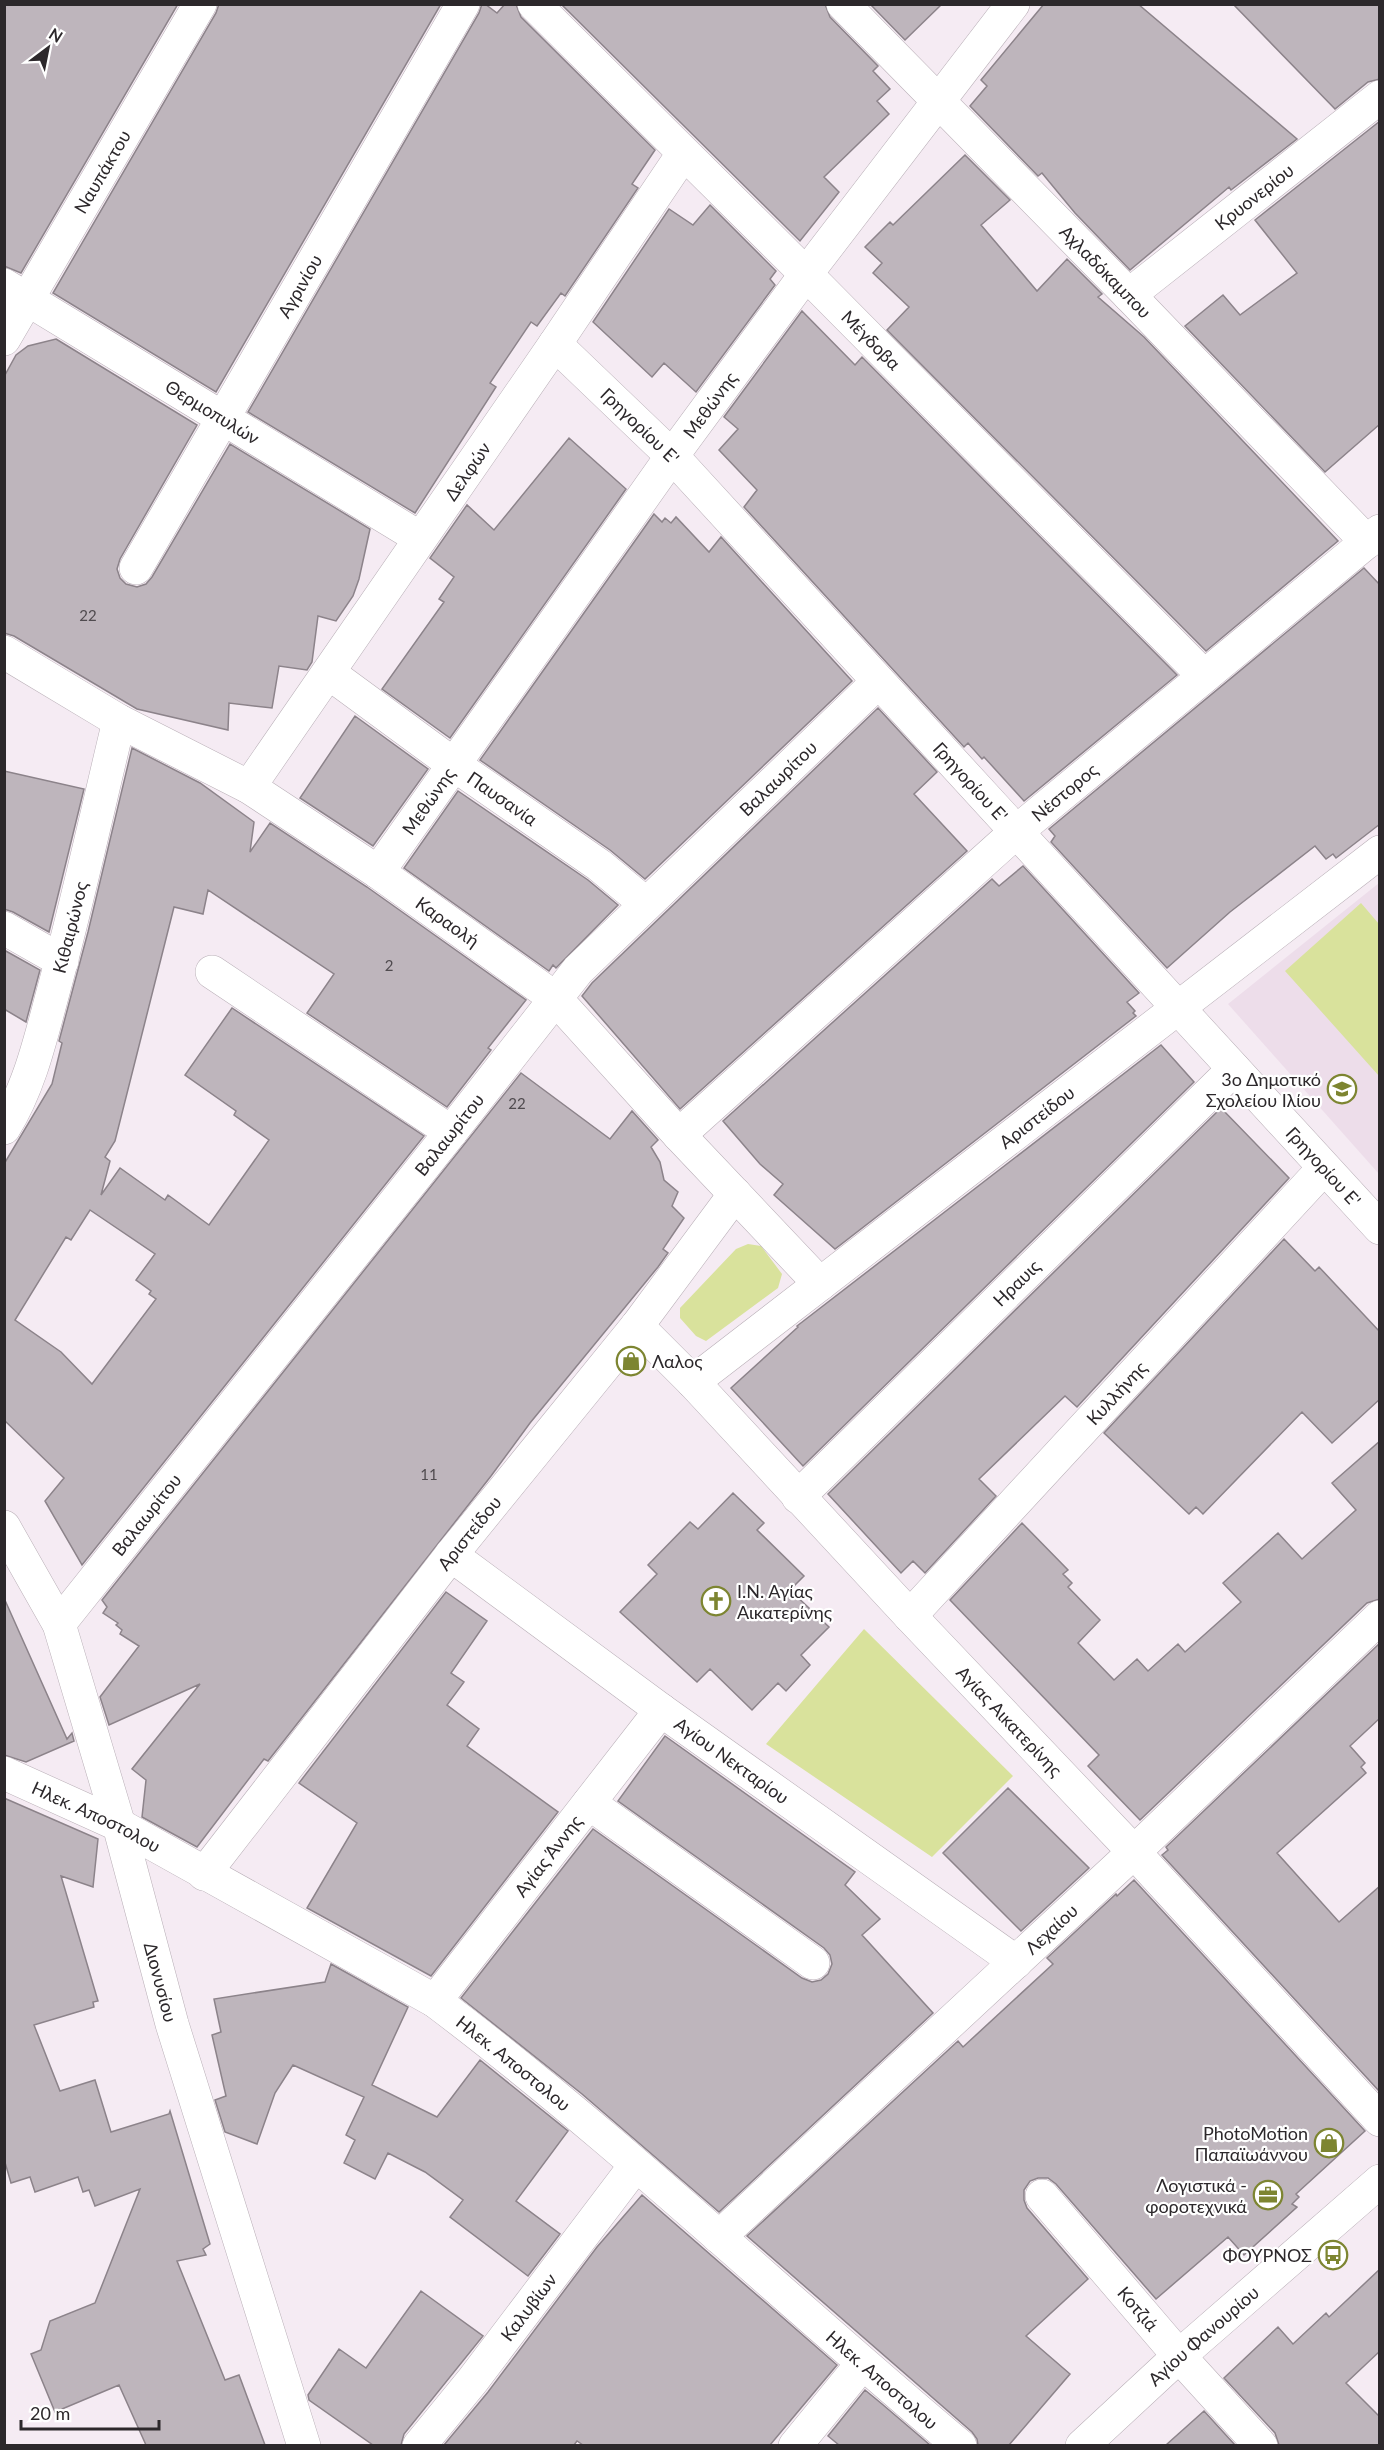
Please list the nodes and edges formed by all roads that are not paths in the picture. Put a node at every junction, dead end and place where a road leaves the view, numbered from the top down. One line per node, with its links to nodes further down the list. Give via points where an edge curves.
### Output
1 (200, 4): 10 (street, Ναυπάκτου)
2 (463, 4): 14 (street, Αγρινίου)
3 (534, 4): 8 (street, Μέγδοβα)
4 (843, 4): 7 (street, Αχλαδόκαμπου)
5 (1013, 4): 7 (street, Μεθώνης)
6 (1380, 97): 11 (street, Κρυονερίου)
7 (939, 101): 9 (street, Μεθώνης); 11 (street, Αχλαδόκαμπου)
8 (683, 154): 9 (street, Μέγδοβα); 13 (street, Δελφών)
9 (806, 274): 15 (street, Μεθώνης); 21 (street, Μέγδοβα)
10 (16, 292): 12 (street, Ναυπάκτου); 14 (street, Θερμοπυλών)
11 (1129, 295): 16 (street, Αχλαδόκαμπου)
12 (4, 339)
13 (555, 344): 15 (street, Γρηγορίου Ε'); 17 (street, Δελφών)
14 (222, 417): 17 (street, Θερμοπυλών); 18 (street, Αγρινίου)
15 (672, 456): 22 (street, Γρηγορίου Ε'); 24 (street, Μεθώνης)
16 (1373, 537): 21 (street, Νέστορος)
17 (420, 538): 20 (street, Δελφών)
18 (136, 568)
19 (4, 652): 23 (street, Καραολή)
20 (329, 673): 24 (street, Παυσανία); 25 (street, Δελφών)
21 (1204, 676): 26 (street, Νέστορος)
22 (878, 682): 26 (street, Γρηγορίου Ε'); 29 (street, Βαλαωρίτου)
23 (119, 721): 25 (street, Καραολή); 31 (street, Κιθαιρώνος)
24 (453, 764): 28 (street, Μεθώνης); 29 (street, Παυσανία, via 599,865)
25 (249, 787): 28 (street, Καραολή)
26 (1016, 832): 34 (street, Γρηγορίου Ε'); 38 (street, Νέστορος)
27 (1380, 852): 34 (street, Αριστείδου)
28 (378, 872): 33 (street, Καραολή)
29 (646, 904): 33 (street, Βαλαωρίτου)
30 (4, 928): 31 (street)
31 (62, 961): 36 (street, Κιθαιρώνος, via 33,1064)
32 (212, 972): 37 (street)
33 (555, 998): 37 (street, Βαλαωρίτου); 38 (street, Καραολή)
34 (1178, 1006): 35 (street, Γρηγορίου Ε'); 42 (street, Αριστείδου)
35 (1234, 1069): 39 (street, Γρηγορίου Ε'); 45 (street, Ηραυις)
36 (4, 1128)
37 (451, 1132): 50 (street, Βαλαωρίτου)
38 (679, 1135): 40 (street, Καραολή)
39 (1324, 1168): 41 (street, Γρηγορίου Ε'); 48 (street, Κυλλήνης)
40 (735, 1194): 42 (street, Καραολή); 43 (street, Αριστείδου)
41 (1380, 1228)
42 (820, 1284): 44 (street, Αριστείδου)
43 (637, 1326): 44 (street, Αγίας Αικατερίνης); 47 (street, Αριστείδου)
44 (693, 1382): 45 (street, Αγίας Αικατερίνης)
45 (798, 1497): 48 (street, Αγίας Αικατερίνης)
46 (4, 1527): 50 (street, Διονυσίου)
47 (451, 1555): 51 (street, Αγίου Νεκταρίου); 56 (street, Αριστείδου)
48 (910, 1616): 55 (street, Αγίας Αικατερίνης)
49 (1380, 1617): 55 (street, Λεχαίου)
50 (59, 1624): 54 (street, Διονυσίου)
51 (661, 1710): 53 (street, Αγίας Άννης); 57 (street, Αγίου Νεκταρίου)
52 (4, 1773): 54 (street, Ηλεκ. Αποστολου)
53 (590, 1803): 58 (street); 59 (street, Αγίας Άννης)
54 (119, 1824): 56 (street, Ηλεκ. Αποστολου); 67 (street, Διονυσίου, via 172,2024)
55 (1134, 1852): 57 (street, Λεχαίου); 60 (street, Αγίας Αικατερίνης)
56 (204, 1874): 59 (street, Ηλεκ. Αποστολου)
57 (1016, 1962): 64 (street, Λεχαίου)
58 (813, 1963)
59 (435, 2001): 61 (street, Ηλεκ. Αποστολου)
60 (1380, 2120)
61 (636, 2166): 64 (street, Ηλεκ. Αποστολου); 68 (street, Καλυβίων)
62 (1380, 2181): 65 (street, Αγίου Φανουρίου)
63 (1042, 2196): 65 (street, Κοτζιά)
64 (719, 2237): 66 (street, Ηλεκ. Αποστολου)
65 (1179, 2356): 71 (street, Αγίου Φανουρίου); 72 (street, Κοτζιά)
66 (862, 2364): 69 (street); 70 (street, Ηλεκ. Αποστολου)
67 (304, 2445)
68 (419, 2445)
69 (795, 2445)
70 (960, 2445)
71 (1082, 2445)
72 (1261, 2445)

